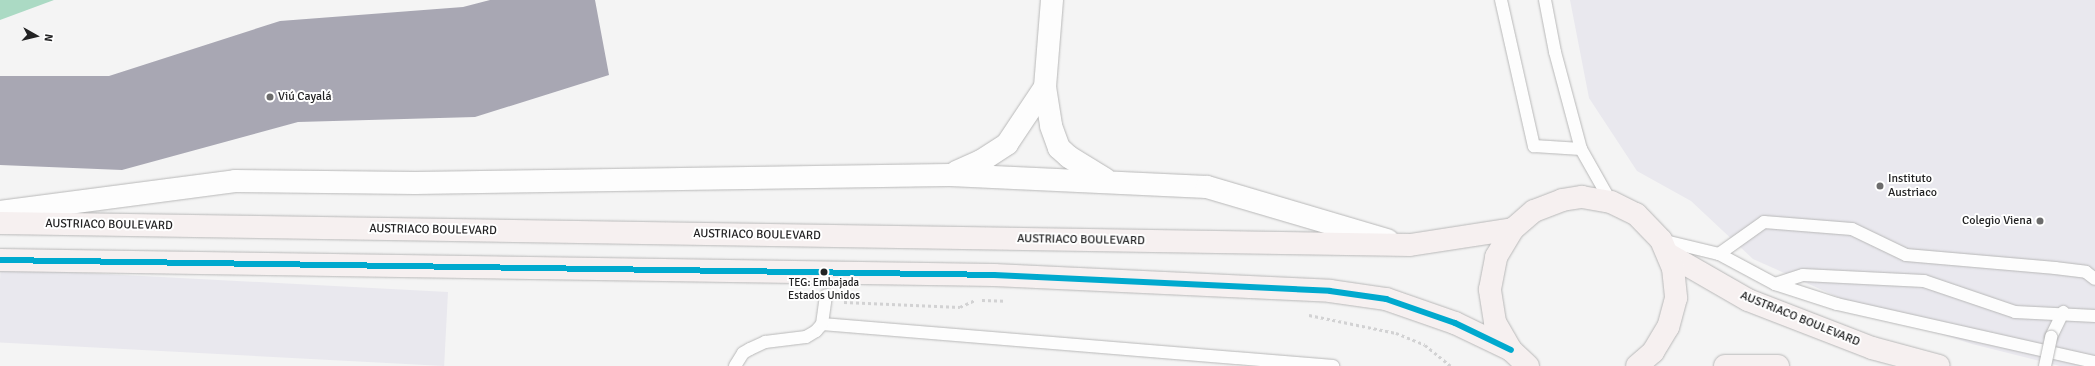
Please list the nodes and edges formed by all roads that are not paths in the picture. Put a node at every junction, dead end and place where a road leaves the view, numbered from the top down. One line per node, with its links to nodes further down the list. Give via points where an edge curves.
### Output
1 (1501, 0): 5 (lane, via 1534,146)
2 (1546, 0): 5 (lane, via 1555,52)
3 (1050, 2): 4 (street)
4 (1045, 87): 6 (street, via 1007,144 981,162); 7 (street, via 1050,126 1059,148 1069,157)
5 (1581, 148): 8 (lane)
6 (950, 175): 7 (street); 9 (street, via 415,183 235,181)
7 (1108, 180): 12 (street, via 1207,187 1352,232)
8 (1611, 202): 11 (main road, via 1582,197 1562,200 1534,211); 13 (main road, via 1636,214)
9 (0, 212)
10 (0, 223): 12 (main road, AUSTRIACO BOULEVARD)
11 (1513, 229): 12 (main road, AUSTRIACO BOULEVARD); 22 (main road, via 1496,257 1490,289 1496,322)
12 (1410, 245)
13 (1665, 247): 14 (lane); 27 (main road, via 1676,283 1673,313 1662,340); 30 (main road, AUSTRIACO BOULEVARD, via 1748,300 1872,348)
14 (1719, 254): 16 (lane, via 1764,222 1852,229 1906,255 2055,268 2086,272); 17 (lane)
15 (0, 260): 22 (main road, via 994,275 1330,291 1386,299 1455,323)
16 (2095, 279)
17 (1775, 284): 19 (lane, via 1803,275 1924,281 2015,312); 23 (lane, via 1837,304)
18 (826, 298): 21 (lane)
19 (2063, 312): 20 (lane); 31 (lane, bridge, via 2051,337)
20 (2095, 316)
21 (822, 324): 24 (lane, via 806,337 765,342 750,349); 25 (lane)
22 (1511, 350): 26 (main road)
23 (2095, 362)
24 (735, 366)
25 (1333, 366)
26 (1528, 366)
27 (1638, 366)
28 (1725, 366): 29 (main road)
29 (1778, 366)
30 (1939, 366)
31 (2045, 366)

